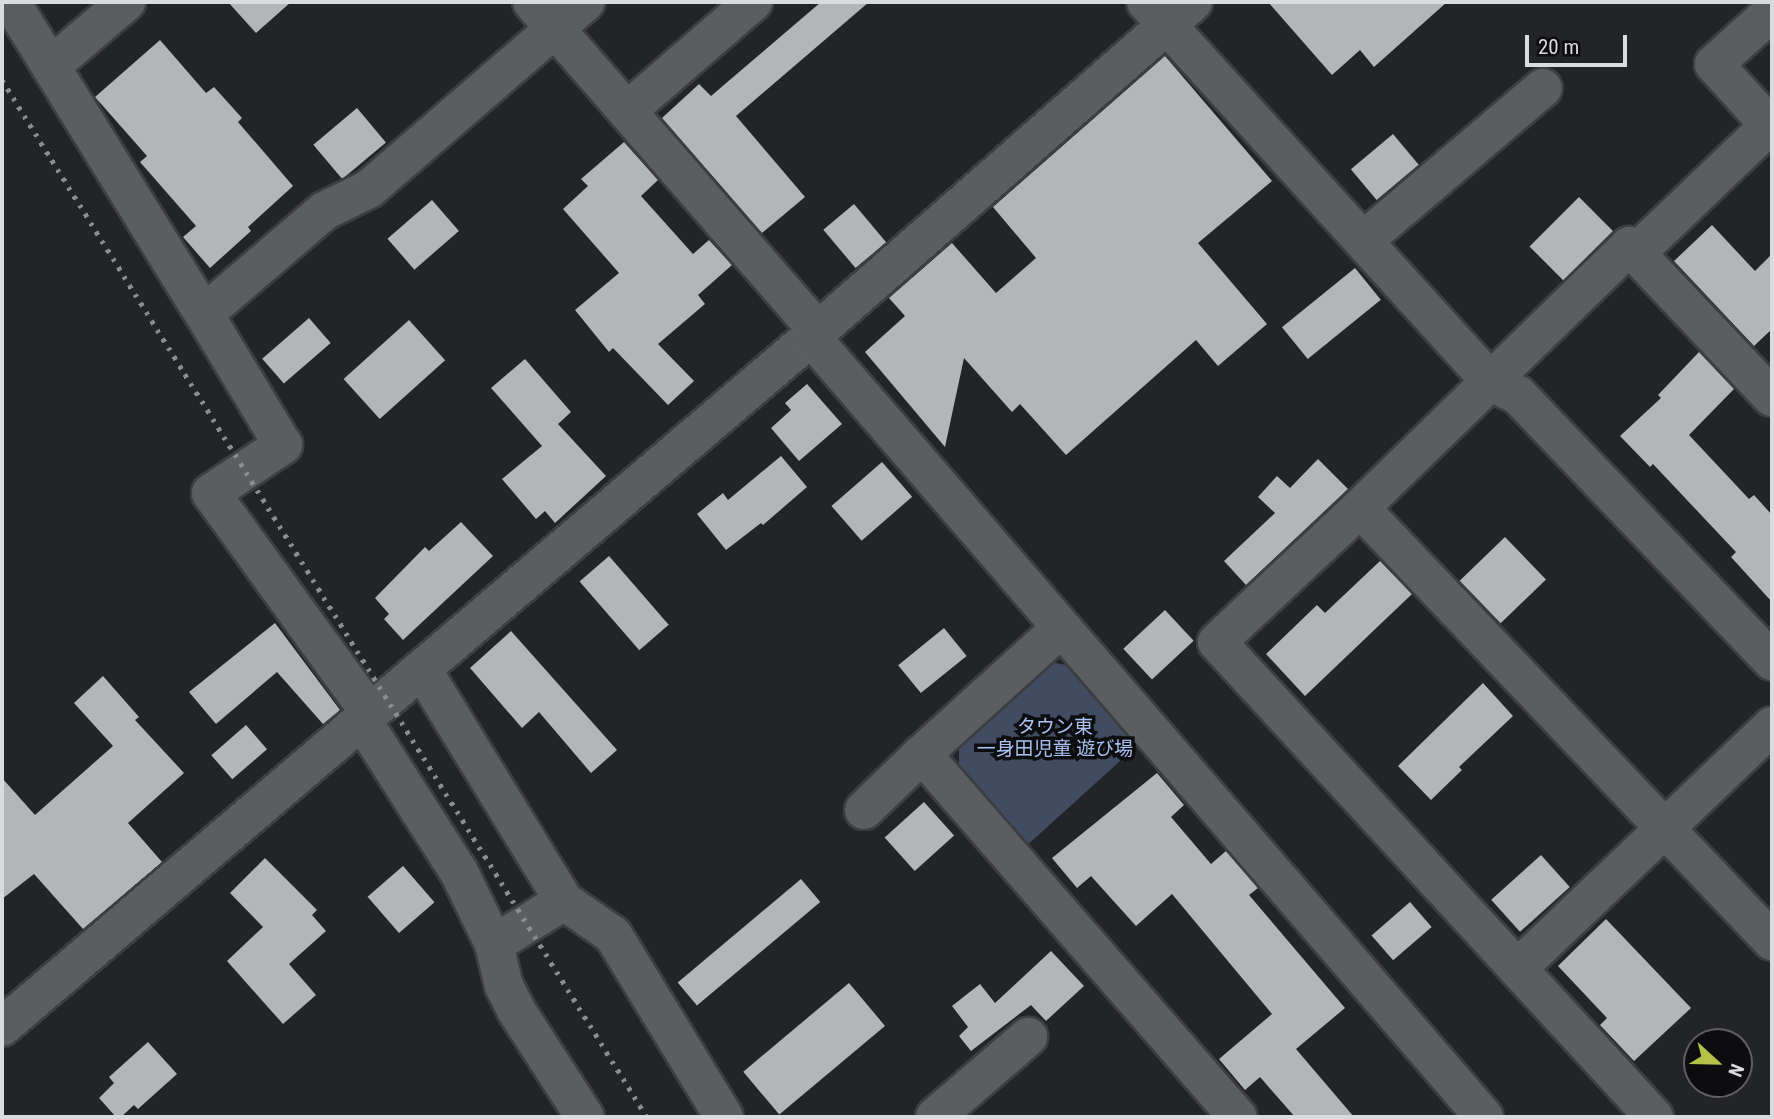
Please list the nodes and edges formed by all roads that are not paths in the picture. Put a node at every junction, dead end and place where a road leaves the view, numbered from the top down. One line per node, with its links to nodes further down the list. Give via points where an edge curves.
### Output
1 (11, 2): 8 (street)
2 (126, 2): 8 (street)
3 (586, 2): 7 (street)
4 (753, 2): 10 (street)
5 (1168, 9): 12 (street); 15 (street)
6 (1772, 12): 11 (street, via 1714,64)
7 (544, 15): 10 (street); 14 (street, via 369,190 324,211)
8 (51, 66): 14 (street)
9 (1543, 88): 12 (street)
10 (627, 111): 15 (street)
11 (1771, 126): 13 (street)
12 (1363, 241): 16 (street)
13 (1636, 253): 16 (street, via 1629,246); 17 (street)
14 (204, 314): 22 (street, via 283,445 211,493)
15 (814, 333): 19 (street); 21 (street)
16 (1491, 382): 18 (street); 20 (street, via 1518,395)
17 (1772, 397)
18 (1360, 508): 26 (street); 30 (street, via 1217,642)
19 (1061, 628): 24 (street); 37 (street)
20 (1772, 661)
21 (423, 670): 22 (street); 27 (street)
22 (366, 716): 29 (street, via 459,872); 31 (street)
23 (1772, 726): 26 (street)
24 (922, 754): 25 (street); 36 (street)
25 (864, 810)
26 (1665, 828): 28 (street); 30 (street)
27 (564, 901): 29 (street); 34 (street, via 613,935)
28 (1772, 941)
29 (494, 944): 33 (street, via 504,986 516,1010)
30 (1518, 968): 38 (street)
31 (2, 1027)
32 (1028, 1037): 35 (street)
33 (585, 1117)
34 (724, 1117)
35 (935, 1117)
36 (1238, 1117)
37 (1484, 1117)
38 (1654, 1117)

